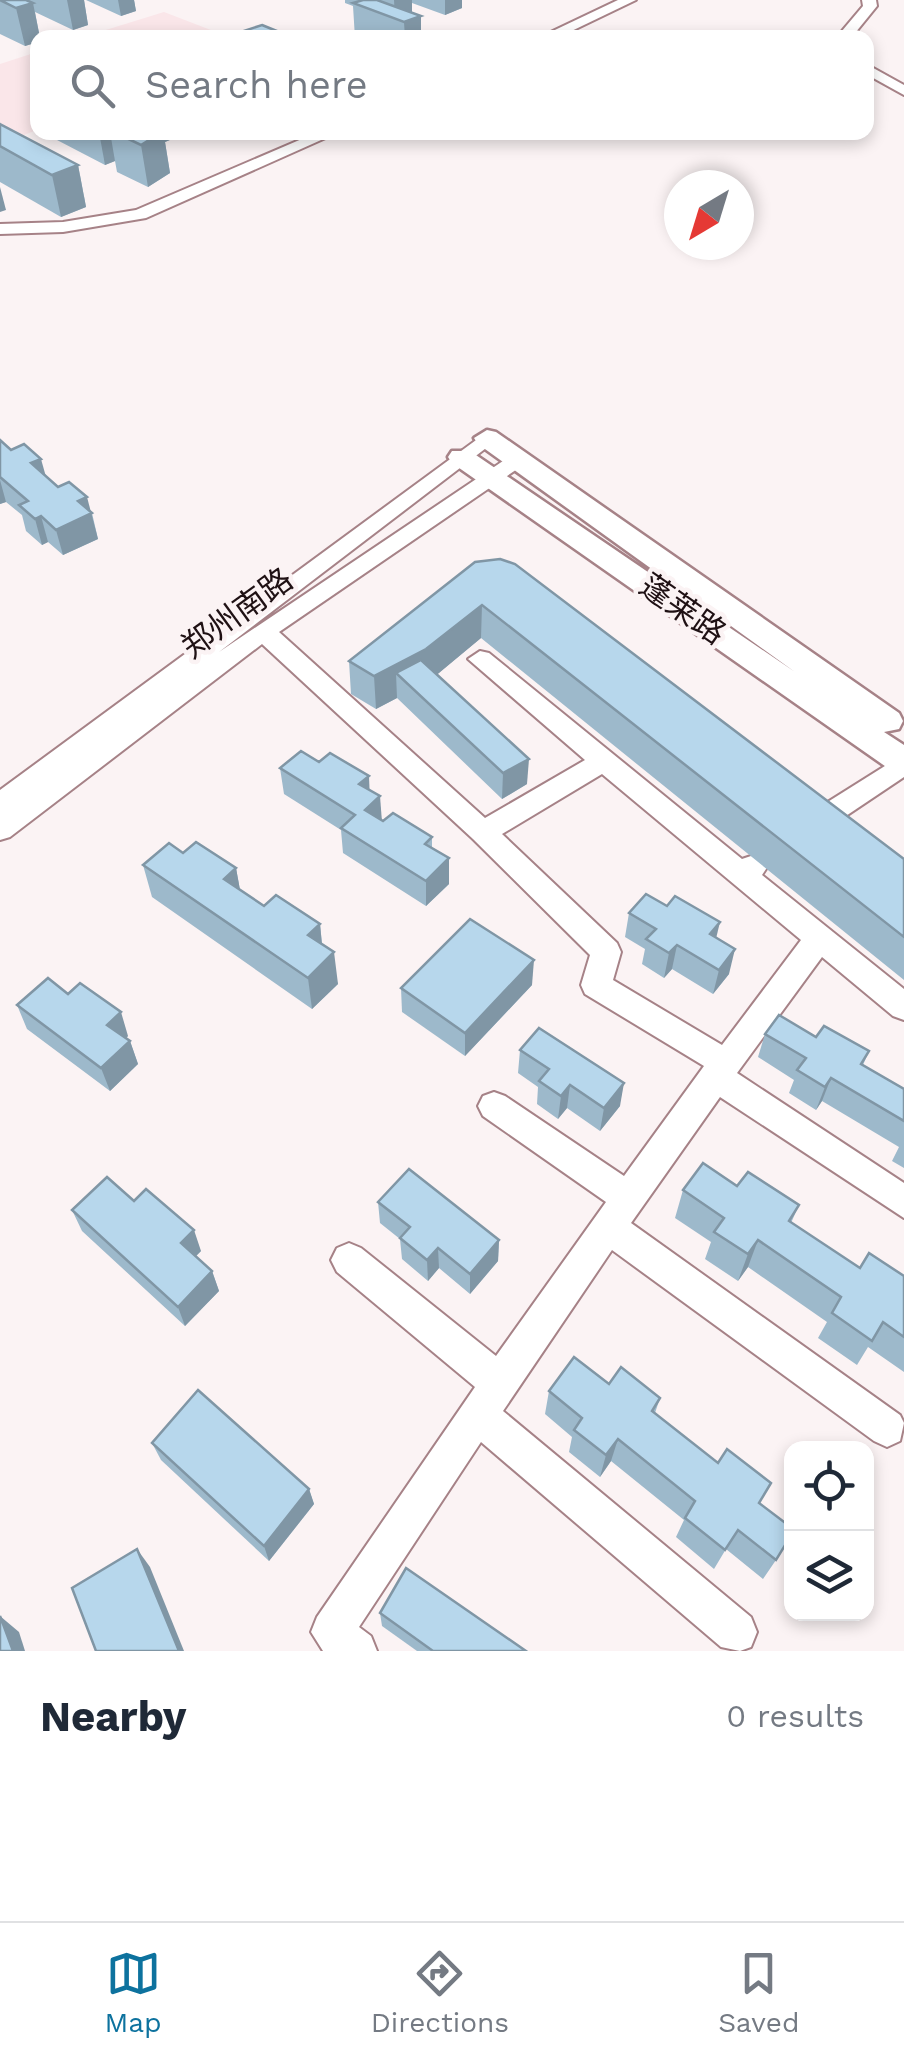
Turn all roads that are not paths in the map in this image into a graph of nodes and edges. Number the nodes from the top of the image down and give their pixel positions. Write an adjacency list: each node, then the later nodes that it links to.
1 (630, 0): 3 (street)
2 (869, 0): 4 (street)
3 (563, 30)
4 (849, 30)
5 (874, 73): 6 (street)
6 (904, 91)
7 (313, 140): 8 (street)
8 (0, 229)
9 (488, 438): 10 (street, 郑州南路); 11 (main road, 蓬莱路)
10 (461, 456): 12 (main road, 蓬莱路); 18 (street, 郑州南路)
11 (518, 460): 12 (street, 郑州南路); 15 (main road, 蓬莱路)
12 (492, 477): 13 (street, 郑州南路); 17 (main road, 蓬莱路)
13 (263, 631): 20 (street, 郑州南路); 21 (street)
14 (480, 659): 16 (street)
15 (904, 733)
16 (602, 762): 21 (street); 22 (street)
17 (904, 763): 19 (street)
18 (0, 804)
19 (809, 827)
20 (0, 830)
21 (483, 832): 24 (street)
22 (819, 938): 23 (street); 24 (street)
23 (904, 1008)
24 (720, 1070): 26 (street); 27 (street)
25 (494, 1106): 27 (street)
26 (904, 1202)
27 (618, 1212): 29 (street); 30 (street)
28 (349, 1260): 29 (street)
29 (487, 1397): 31 (street); 32 (street)
30 (887, 1428)
31 (736, 1632)
32 (356, 1651)

